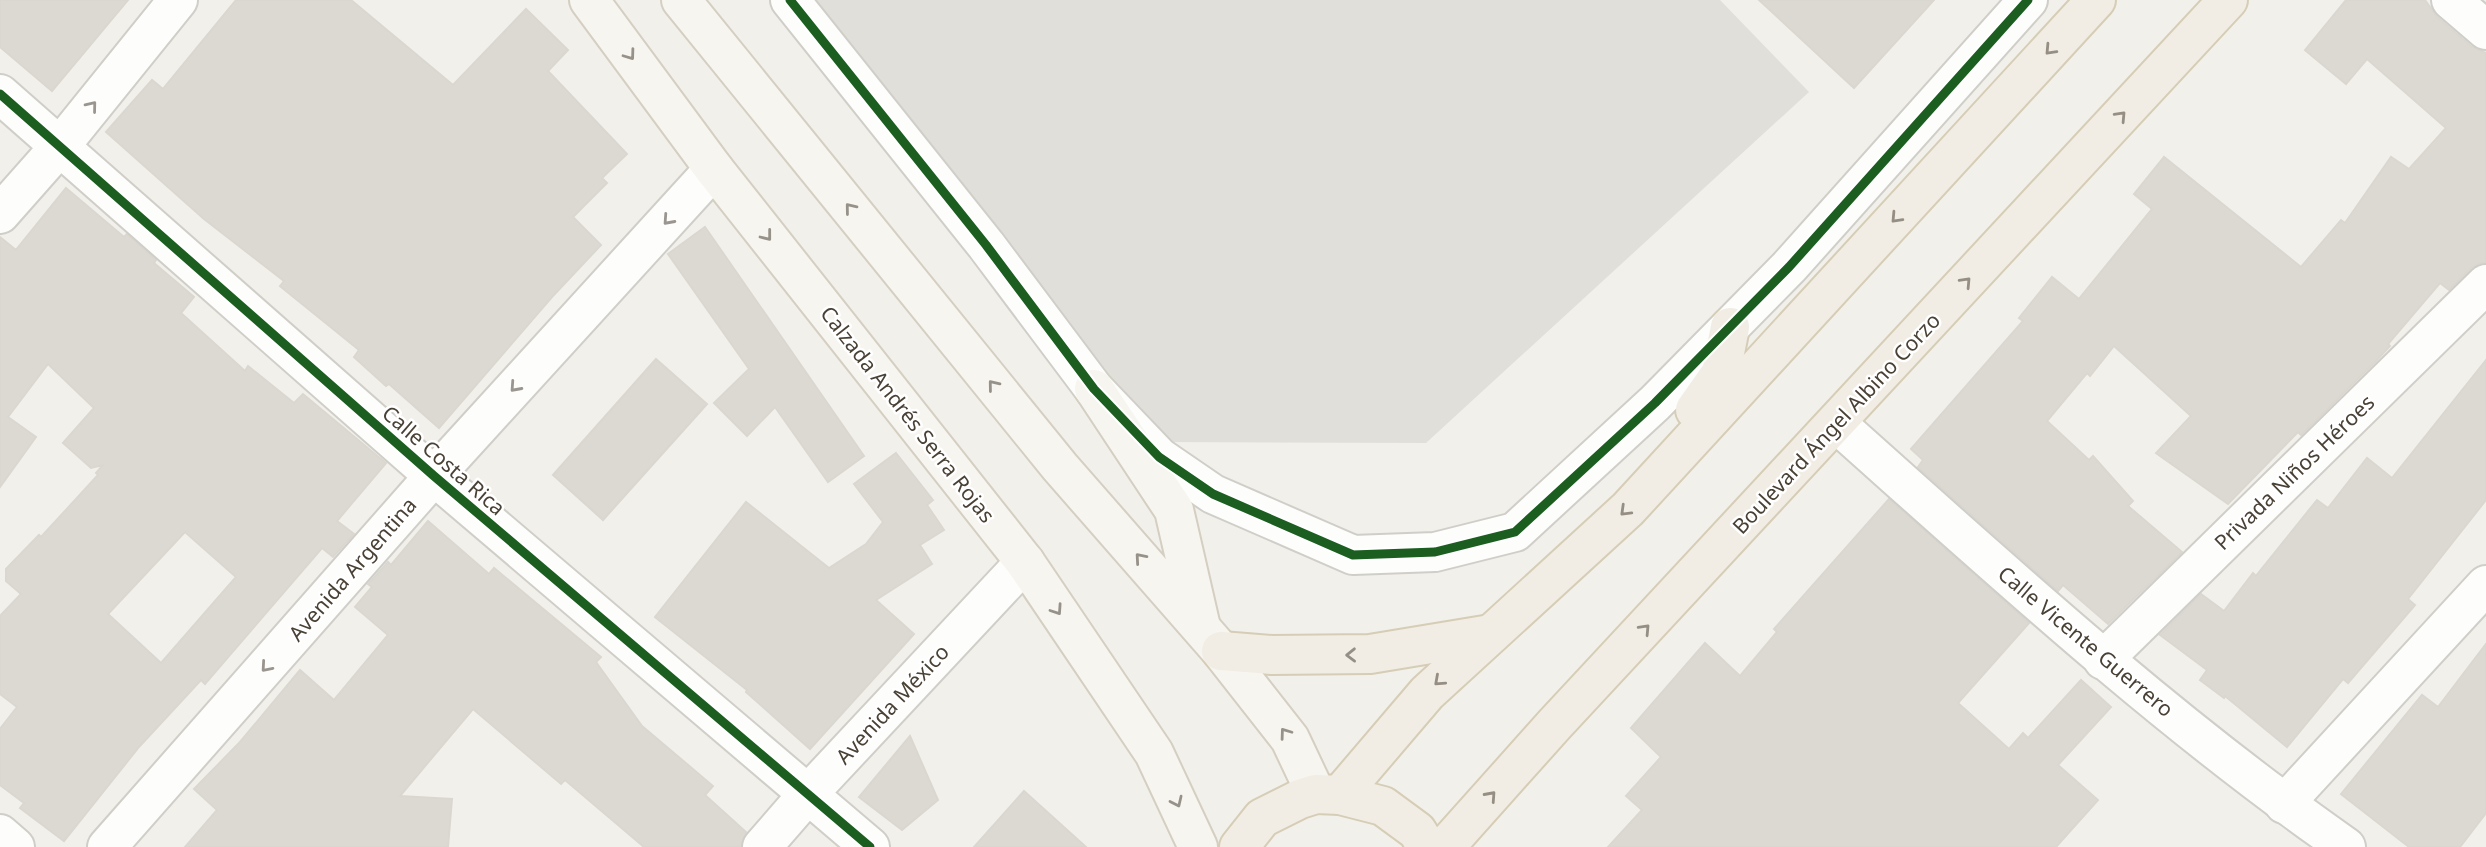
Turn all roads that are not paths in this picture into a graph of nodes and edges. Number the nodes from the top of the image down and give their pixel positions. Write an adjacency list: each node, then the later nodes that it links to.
1 (178, 0): 11 (street, one-way to 1)
2 (589, 0): 12 (main road, Calzada Andrés Serra Rojas, one-way to 12)
3 (681, 0): 23 (main road, one-way to 3)
4 (790, 0): 16 (street)
5 (2028, 0): 15 (street)
6 (2096, 0): 19 (main road, one-way to 19)
7 (2228, 0): 17 (main road, Boulevard Ángel Albino Corzo, one-way to 7)
8 (2451, 0): 9 (street)
9 (2486, 30)
10 (0, 94): 11 (street, Calle Costa Rica)
11 (61, 145): 13 (street); 18 (street, Calle Costa Rica)
12 (715, 169): 18 (street, Avenida Argentina, one-way to 18); 20 (main road, Calzada Andrés Serra Rojas, one-way to 20)
13 (0, 214)
14 (2486, 284): 24 (street, Privada Niños Héroes)
15 (1730, 327): 16 (street); 19 (main road)
16 (1094, 389): 23 (main road)
17 (1836, 423): 24 (street, Calle Vicente Guerrero); 36 (main road, Boulevard Ángel Albino Corzo, one-way to 17)
18 (434, 476): 25 (street, Calle Costa Rica); 30 (street, Avenida Argentina, one-way to 30)
19 (1657, 477): 22 (main road, one-way to 22)
20 (1025, 562): 25 (street, Avenida México); 33 (main road, Calzada Andrés Serra Rojas, one-way to 33)
21 (2486, 585): 27 (street)
22 (1491, 634): 23 (main road, one-way to 23); 26 (main road, one-way to 26)
23 (1211, 640): 26 (main road, one-way to 23)
24 (2103, 660): 27 (street, Calle Vicente Guerrero)
25 (808, 794): 31 (street, Avenida México); 32 (street, Calle Costa Rica)
26 (1328, 795): 34 (main road); 35 (main road)
27 (2284, 804): 37 (street, Calle Vicente Guerrero)
28 (0, 834): 29 (street)
29 (15, 847)
30 (107, 847)
31 (762, 847)
32 (870, 847)
33 (1198, 847)
34 (1239, 847)
35 (1427, 847)
36 (1445, 847)
37 (2346, 847)

